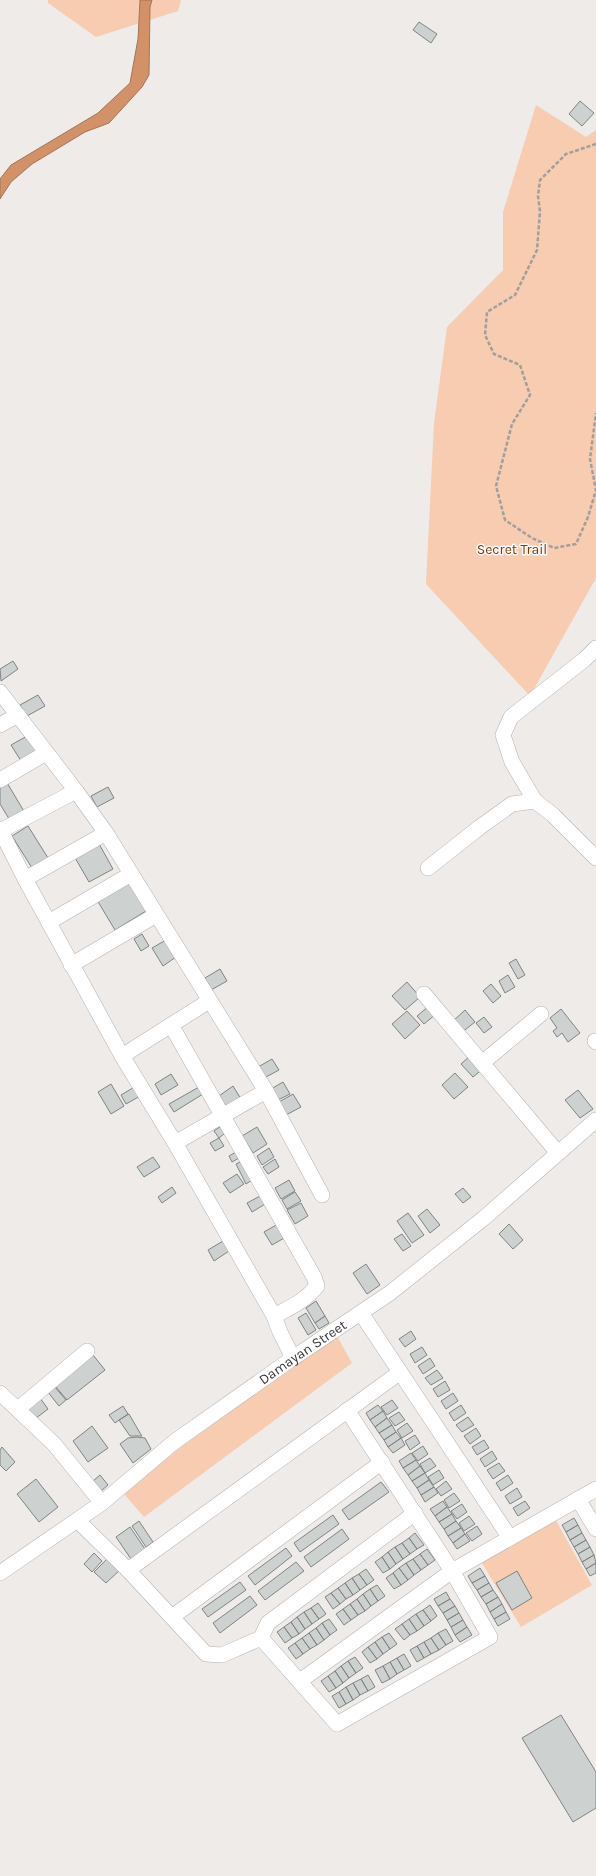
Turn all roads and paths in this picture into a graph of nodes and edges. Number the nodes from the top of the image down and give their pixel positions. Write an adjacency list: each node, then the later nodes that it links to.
1 (596, 144): 2 (path)
2 (596, 413)
3 (596, 648): 10 (street)
4 (0, 692): 5 (street)
5 (18, 715): 6 (street); 7 (street)
6 (0, 726)
7 (46, 753): 8 (street); 9 (street)
8 (0, 780)
9 (76, 791): 11 (street); 12 (street)
10 (535, 801): 13 (street); 14 (street)
11 (0, 830): 16 (street)
12 (106, 833): 15 (street); 16 (street)
13 (596, 858)
14 (428, 868)
15 (131, 874): 17 (street); 18 (street)
16 (25, 879): 18 (street)
17 (156, 915): 19 (street); 21 (street)
18 (49, 922): 19 (street)
19 (71, 964): 24 (street)
20 (424, 994): 25 (street)
21 (209, 1001): 23 (street); 26 (street)
22 (541, 1014): 25 (street)
23 (171, 1025): 24 (street); 27 (street)
24 (122, 1056): 29 (street)
25 (482, 1063): 30 (street)
26 (266, 1091): 27 (street); 31 (street)
27 (224, 1116): 29 (street); 33 (street)
28 (596, 1120): 30 (street, Damayan Street)
29 (175, 1143): 33 (street)
30 (558, 1153): 32 (street, Damayan Street)
31 (322, 1195)
32 (361, 1313): 35 (street, Damayan Street); 36 (street)
33 (274, 1316): 35 (street)
34 (87, 1351): 38 (street)
35 (293, 1358): 43 (street, Damayan Street)
36 (399, 1373): 39 (street); 47 (street)
37 (0, 1393): 38 (street)
38 (18, 1409): 43 (street)
39 (347, 1410): 40 (street); 48 (street)
40 (382, 1462): 44 (street); 51 (street)
41 (596, 1489): 42 (street)
42 (578, 1499): 46 (street); 47 (street)
43 (102, 1503): 45 (street, Damayan Street)
44 (415, 1513): 49 (street); 52 (street)
45 (78, 1521): 48 (street); 50 (street, Damayan Street)
46 (596, 1530)
47 (510, 1538): 49 (street)
48 (128, 1570): 51 (street)
49 (452, 1571): 53 (street); 53 (street)
50 (0, 1573)
51 (172, 1617): 52 (street)
52 (261, 1638): 53 (street)
53 (300, 1681)

